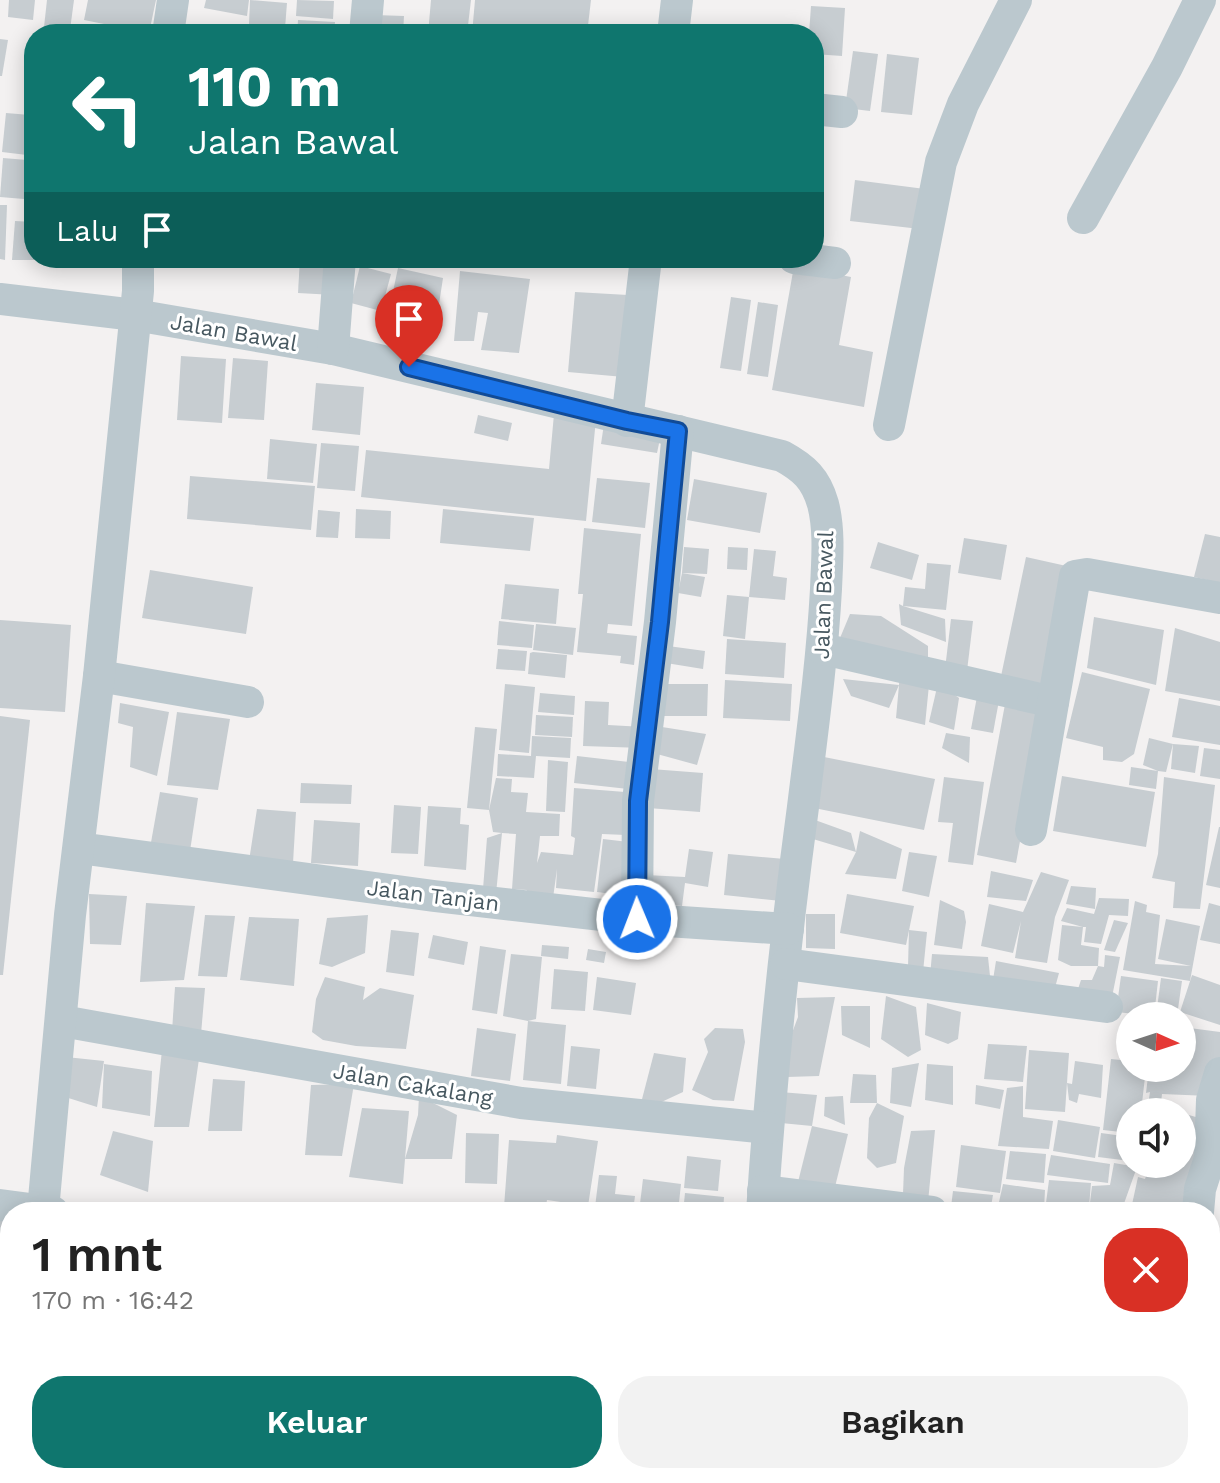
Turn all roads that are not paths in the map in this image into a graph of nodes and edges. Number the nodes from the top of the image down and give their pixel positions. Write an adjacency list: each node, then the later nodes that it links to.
1 (173, 0): 6 (street)
2 (368, 0): 7 (street)
3 (677, 0): 8 (street)
4 (1016, 0): 19 (street)
5 (1200, 0): 9 (street)
6 (169, 24)
7 (366, 24)
8 (674, 24)
9 (1083, 218)
10 (824, 262): 11 (street)
11 (835, 263)
12 (138, 268): 16 (street)
13 (645, 268): 18 (street)
14 (339, 279): 17 (street)
15 (0, 299): 16 (street, Jalan Bawal)
16 (136, 303): 17 (street, Jalan Bawal); 23 (street)
17 (333, 349): 18 (street, Jalan Bawal)
18 (629, 408): 20 (street, Jalan Bawal)
19 (889, 425)
20 (678, 431): 22 (street, Jalan Bawal); 28 (street)
21 (1220, 598): 25 (street)
22 (823, 649): 25 (street); 29 (street, Jalan Bawal)
23 (99, 676): 24 (street); 27 (street)
24 (248, 702)
25 (1053, 702): 26 (street)
26 (1031, 830)
27 (79, 848): 28 (street, Jalan Tanjan); 32 (street)
28 (637, 919): 29 (street, Jalan Tanjan)
29 (788, 929): 30 (street, Jalan Bawal)
30 (786, 964): 31 (street); 34 (street, Jalan Bawal)
31 (1107, 1007)
32 (62, 1021): 34 (street, Jalan Cakalang); 35 (street)
33 (1220, 1073): 37 (street)
34 (768, 1128): 36 (street, Jalan Bawal)
35 (49, 1202)
36 (763, 1202)
37 (1199, 1202)

